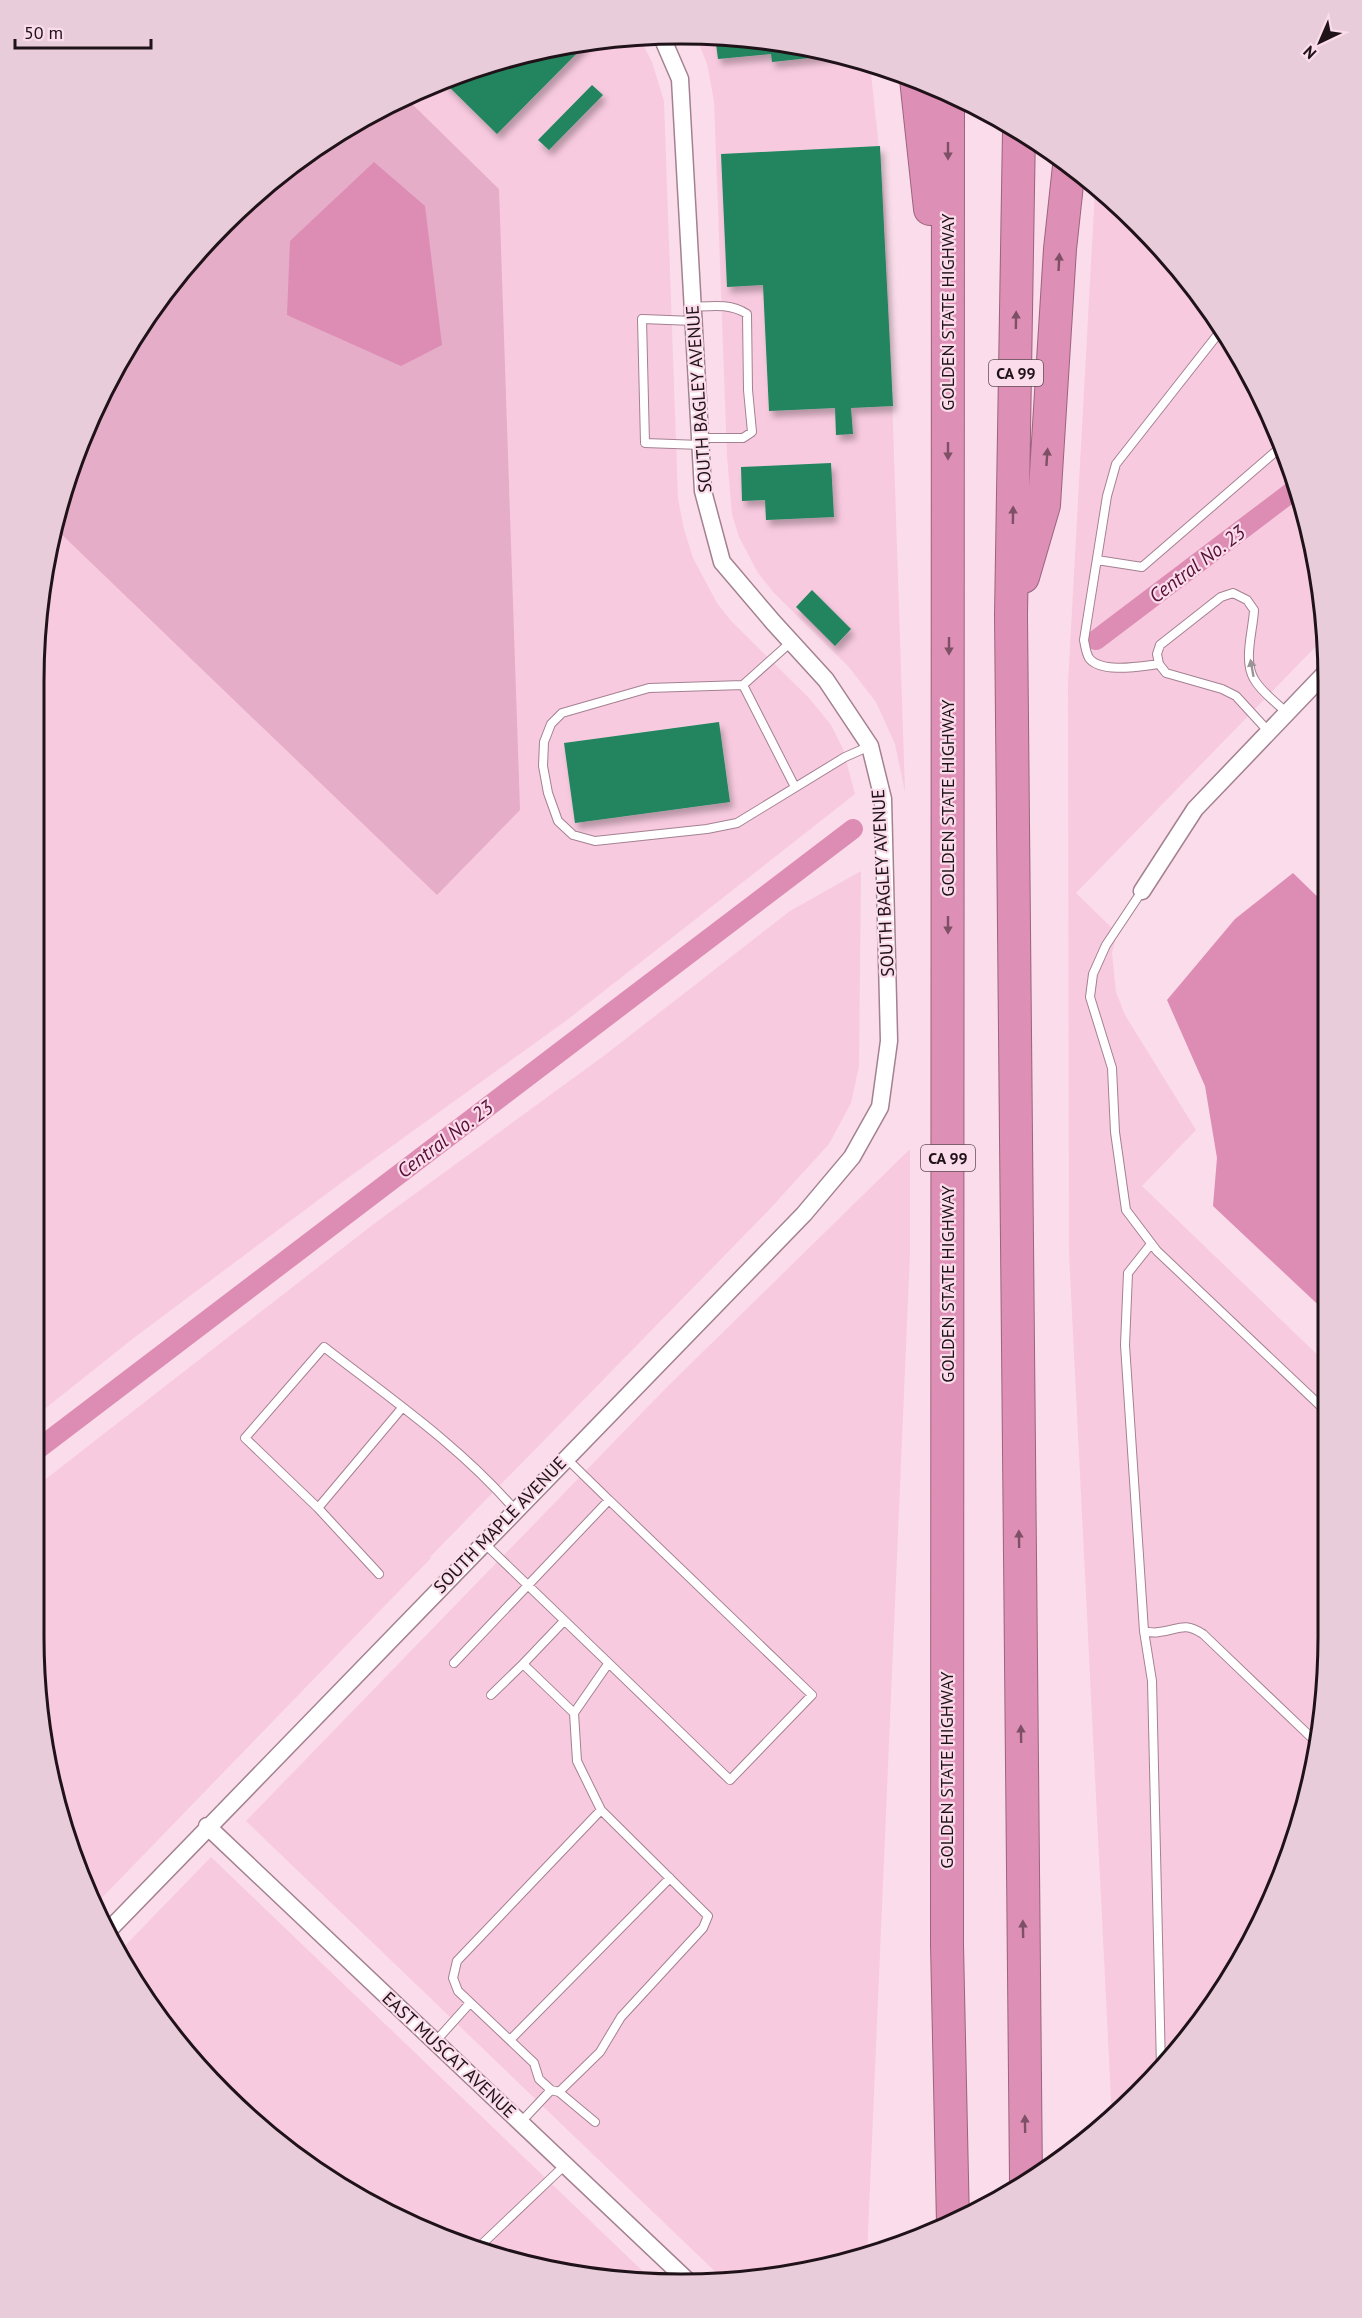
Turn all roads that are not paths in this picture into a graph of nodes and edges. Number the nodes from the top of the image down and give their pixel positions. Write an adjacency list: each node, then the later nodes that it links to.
1 (665, 44): 6 (street, SOUTH BAGLEY AVENUE)
2 (917, 89): 8 (highway)
3 (948, 102): 8 (highway, GOLDEN STATE HIGHWAY / CA 99, one-way to 8)
4 (1019, 141): 12 (highway, CA 99, one-way to 4)
5 (1068, 174): 12 (highway, one-way to 5)
6 (693, 314): 9 (street, SOUTH BAGLEY AVENUE); 9 (lane); 9 (lane)
7 (1217, 336): 11 (lane)
8 (948, 371): 54 (highway, GOLDEN STATE HIGHWAY / CA 99, one-way to 54)
9 (700, 441): 13 (street, SOUTH BAGLEY AVENUE)
10 (1276, 452): 11 (lane)
11 (1097, 560): 14 (lane)
12 (1011, 615): 53 (highway, CA 99, one-way to 12)
13 (791, 642): 16 (lane); 19 (street, SOUTH BAGLEY AVENUE)
14 (1159, 664): 17 (lane, one-way to 14); 18 (lane)
15 (1318, 681): 17 (street)
16 (743, 685): 20 (lane); 20 (lane)
17 (1287, 713): 18 (street)
18 (1269, 732): 21 (street)
19 (870, 746): 20 (lane); 22 (street, SOUTH BAGLEY AVENUE)
20 (795, 787)
21 (1142, 891): 23 (lane)
22 (880, 1107): 26 (street, SOUTH MAPLE AVENUE)
23 (1152, 1244): 24 (lane); 34 (lane)
24 (1318, 1403)
25 (402, 1408): 28 (lane); 28 (lane); 29 (lane)
26 (566, 1458): 27 (lane); 29 (street, SOUTH MAPLE AVENUE)
27 (609, 1500): 32 (lane); 37 (lane)
28 (318, 1508): 31 (lane)
29 (515, 1510): 30 (street, SOUTH MAPLE AVENUE)
30 (483, 1543): 32 (lane); 42 (street, SOUTH MAPLE AVENUE)
31 (379, 1574)
32 (527, 1586): 33 (lane); 35 (lane)
33 (564, 1621): 36 (lane); 37 (lane)
34 (1144, 1631): 40 (lane); 48 (lane)
35 (454, 1663)
36 (523, 1664): 38 (lane); 39 (lane)
37 (608, 1664): 39 (lane)
38 (491, 1695)
39 (574, 1713): 41 (lane)
40 (1310, 1737)
41 (602, 1810): 43 (lane); 45 (lane)
42 (207, 1826): 44 (street, SOUTH MAPLE AVENUE); 47 (street, EAST MUSCAT AVENUE)
43 (670, 1878): 46 (lane); 49 (lane)
44 (113, 1926)
45 (470, 2003): 46 (lane); 47 (lane)
46 (510, 2040): 49 (lane)
47 (435, 2042): 51 (street, EAST MUSCAT AVENUE)
48 (1161, 2056)
49 (555, 2091): 50 (lane); 51 (lane)
50 (595, 2122)
51 (520, 2123): 52 (street, EAST MUSCAT AVENUE)
52 (564, 2165): 55 (lane); 56 (street, EAST MUSCAT AVENUE)
53 (1026, 2173)
54 (953, 2214)
55 (483, 2243)
56 (680, 2274)

